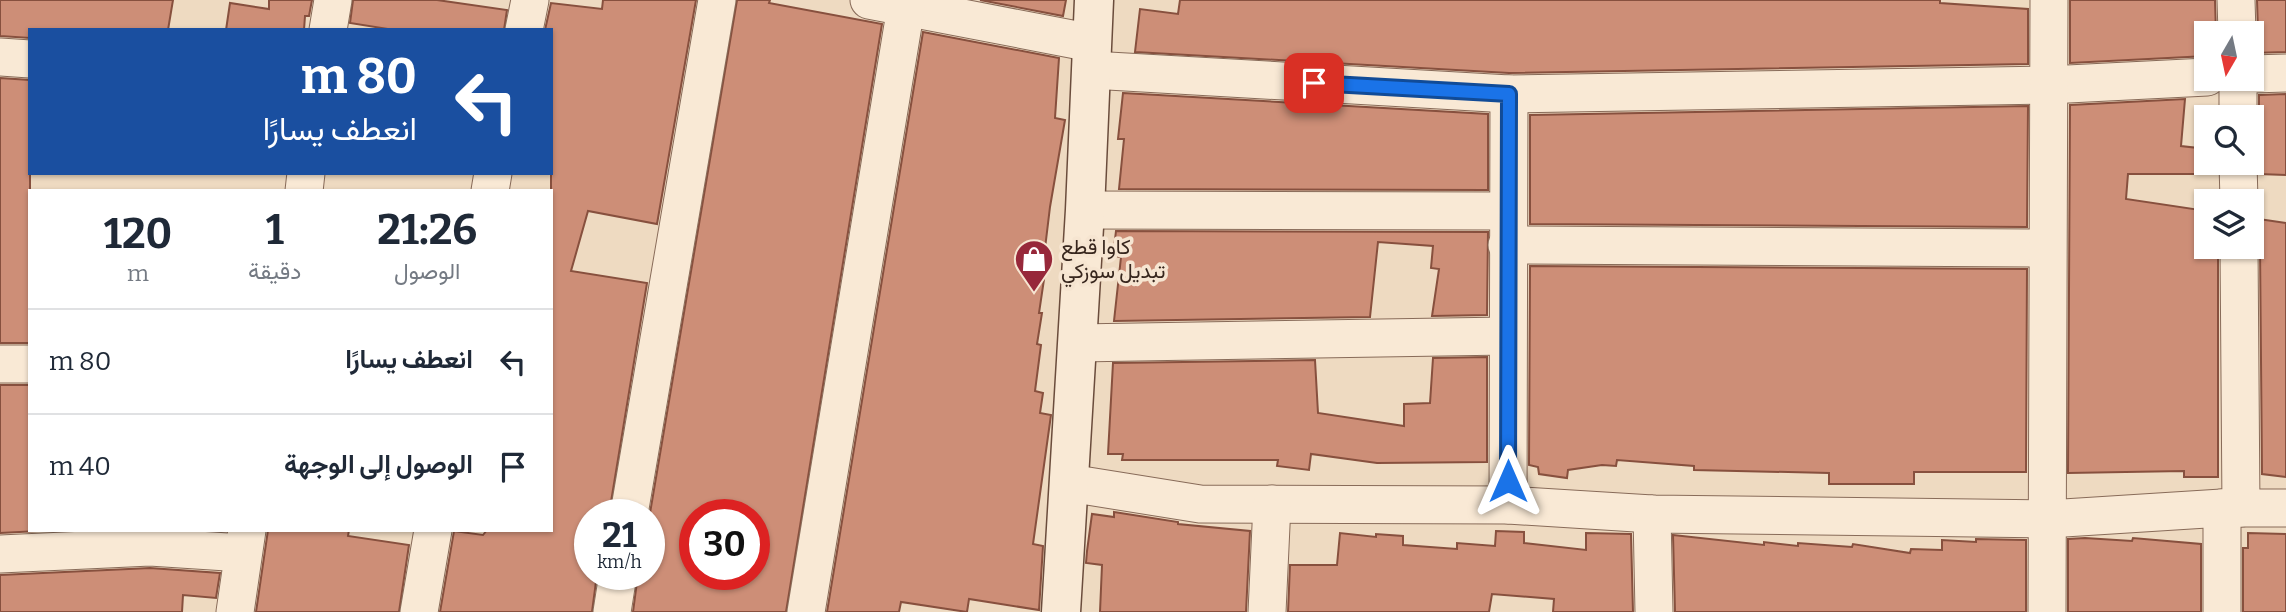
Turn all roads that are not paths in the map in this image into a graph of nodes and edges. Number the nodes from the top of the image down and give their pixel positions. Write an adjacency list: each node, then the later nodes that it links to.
1 (333, 0): 10 (street)
2 (530, 0): 11 (street)
3 (717, 0): 29 (street)
4 (869, 0): 8 (street)
5 (1094, 0): 13 (street)
6 (2049, 0): 18 (street)
7 (2236, 0): 9 (street)
8 (906, 7): 13 (street); 43 (street)
9 (2237, 21)
10 (328, 28)
11 (524, 28)
12 (0, 57): 14 (street)
13 (1092, 57): 19 (street); 20 (street)
14 (28, 59)
15 (2286, 73): 16 (street)
16 (2264, 74)
17 (2194, 78): 18 (street)
18 (2048, 85): 19 (street); 22 (street)
19 (1509, 94): 21 (street)
20 (1086, 210): 21 (street); 25 (street)
21 (1507, 228): 22 (street); 24 (street)
22 (2047, 248): 35 (street)
23 (2239, 259): 32 (street)
24 (1507, 335): 25 (street); 31 (street)
25 (1077, 344): 28 (street)
26 (0, 364): 27 (street)
27 (28, 364)
28 (1069, 483): 30 (street); 44 (street)
29 (632, 499)
30 (1272, 504): 31 (street); 45 (street)
31 (1508, 505): 34 (street)
32 (2232, 508): 33 (street); 35 (street); 48 (street)
33 (2286, 508)
34 (1652, 514): 35 (street); 46 (street)
35 (2048, 519): 47 (street)
36 (433, 532): 41 (street)
37 (245, 542): 38 (street); 40 (street)
38 (0, 554)
39 (615, 590): 42 (street)
40 (235, 612)
41 (419, 612)
42 (612, 612)
43 (806, 612)
44 (1061, 612)
45 (1267, 612)
46 (1654, 612)
47 (2047, 612)
48 (2222, 612)

